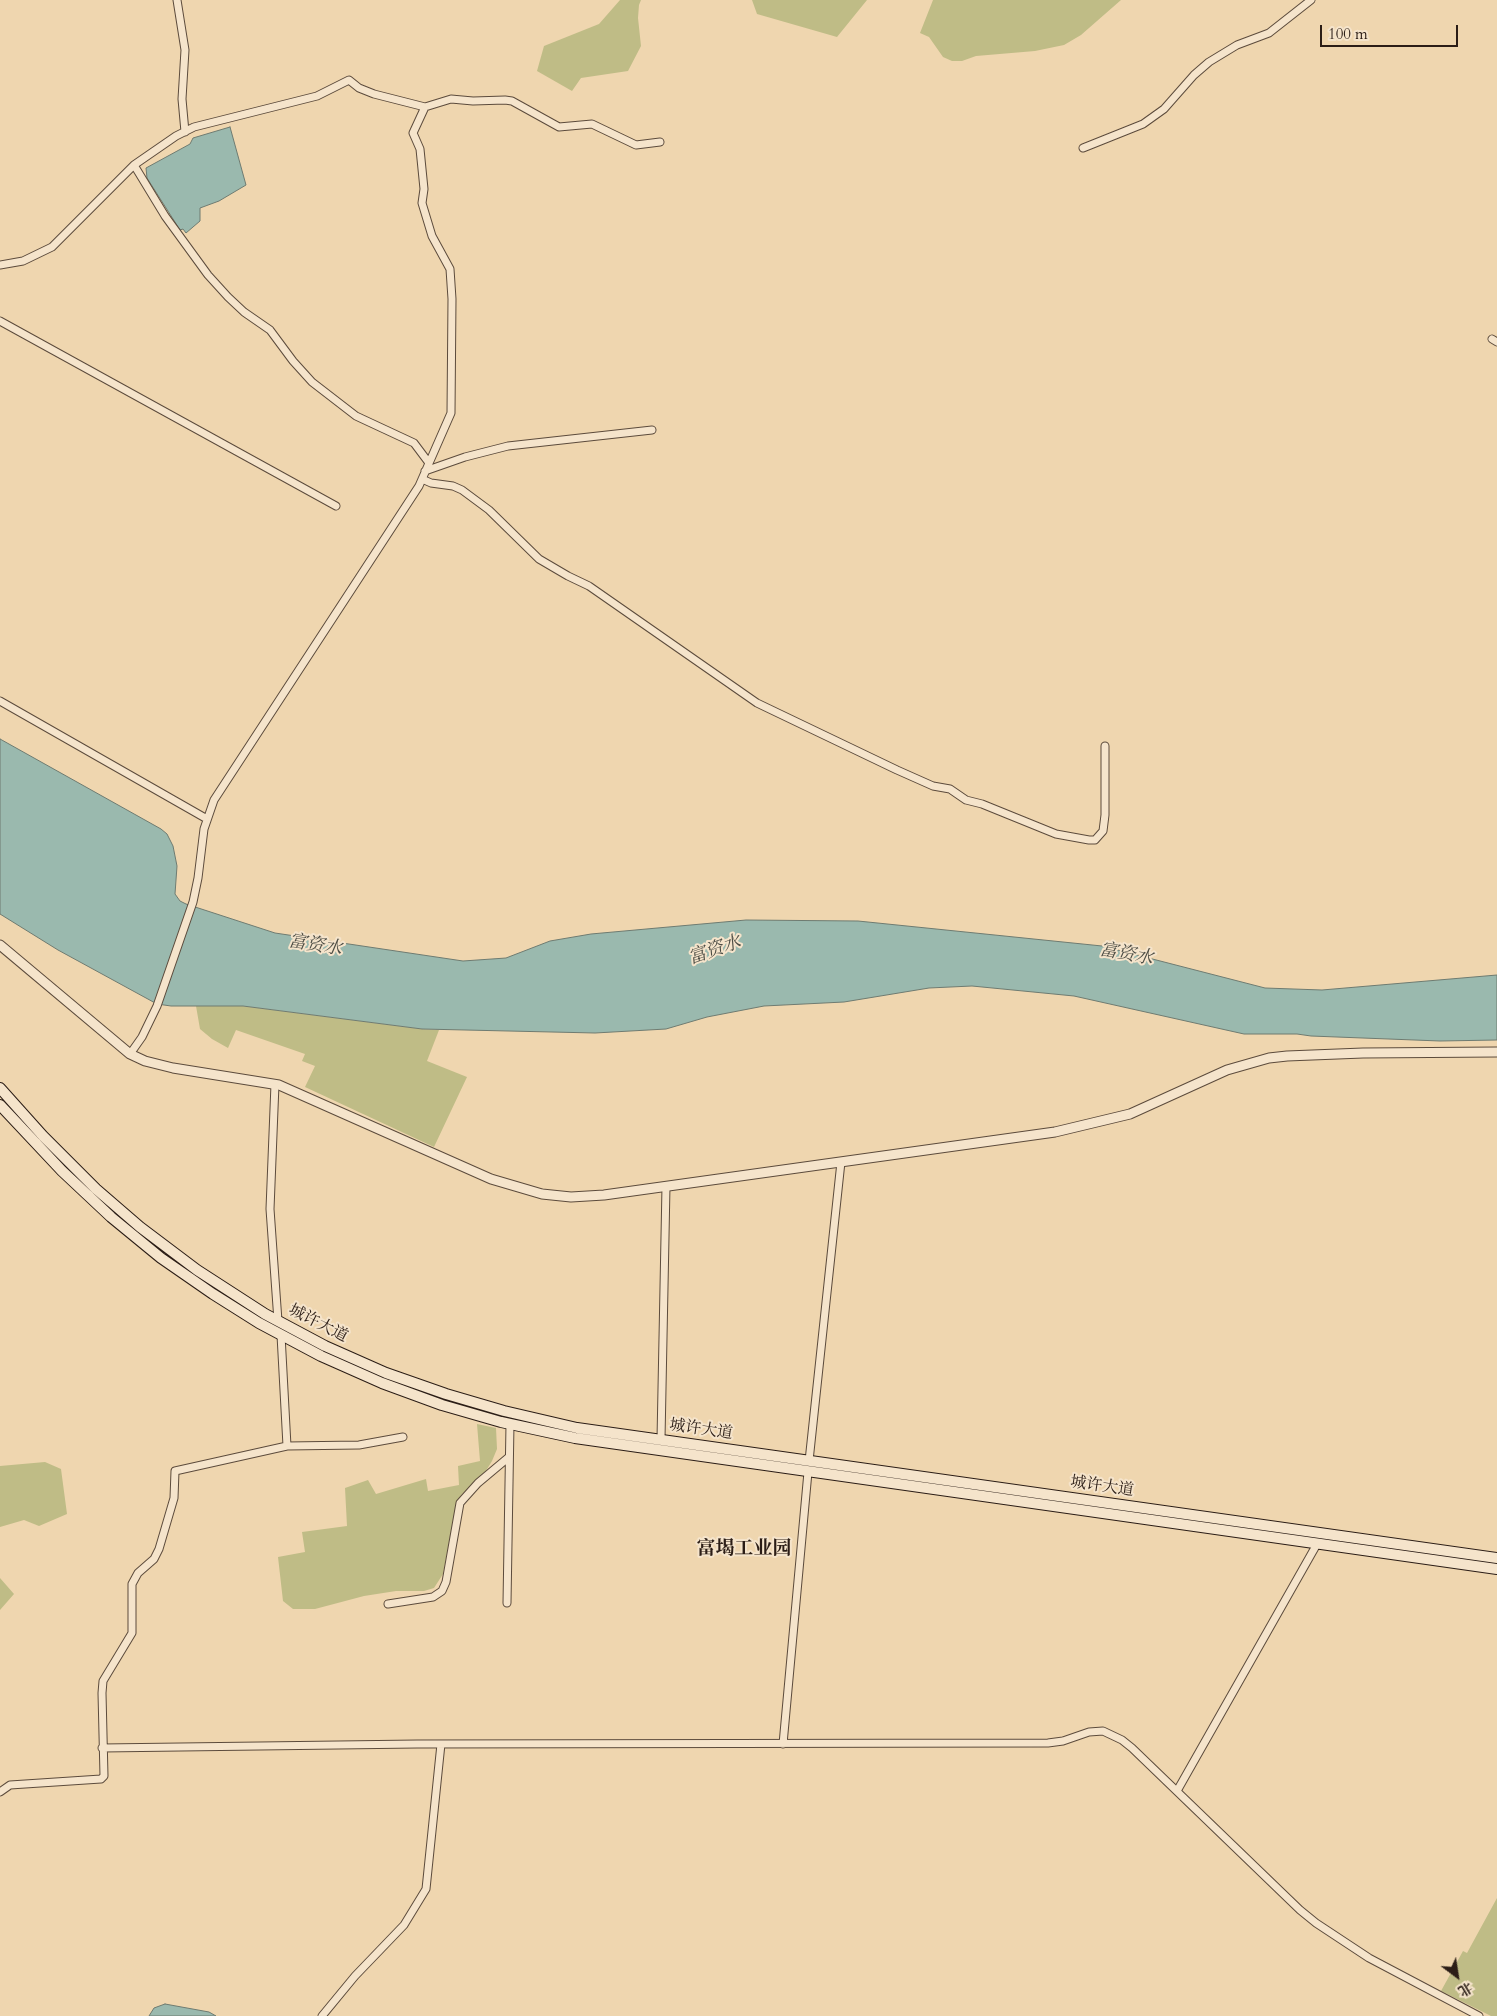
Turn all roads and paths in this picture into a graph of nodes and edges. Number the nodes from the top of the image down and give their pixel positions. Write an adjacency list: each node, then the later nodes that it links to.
1 (177, 0): 4 (street)
2 (1312, 0): 6 (street)
3 (425, 107): 4 (street); 5 (street); 11 (street)
4 (185, 132): 7 (street)
5 (660, 142)
6 (1083, 148)
7 (134, 166): 8 (street); 11 (street)
8 (0, 265)
9 (0, 321): 14 (street)
10 (652, 430): 12 (street)
11 (429, 463): 12 (street)
12 (425, 471): 13 (street)
13 (422, 479): 16 (street); 17 (street)
14 (336, 506)
15 (0, 702): 17 (street)
16 (1105, 746)
17 (207, 819): 20 (street)
18 (0, 945): 20 (street)
19 (1497, 1052): 24 (street)
20 (130, 1054): 21 (street)
21 (275, 1084): 25 (street); 26 (street)
22 (0, 1088): 26 (main road, 城许大道)
23 (0, 1105): 27 (main road, 城许大道)
24 (841, 1162): 25 (street); 33 (street)
25 (666, 1186): 30 (street)
26 (278, 1321): 30 (main road, 城许大道)
27 (280, 1335): 28 (main road, 城许大道); 31 (street)
28 (510, 1424): 32 (street); 34 (main road, 城许大道)
29 (403, 1437): 31 (street)
30 (661, 1440): 33 (main road, 城许大道)
31 (287, 1446): 42 (street)
32 (510, 1457): 38 (street); 39 (street)
33 (809, 1461): 36 (main road, 城许大道)
34 (808, 1472): 35 (main road, 城许大道); 41 (street)
35 (1317, 1544): 37 (main road, 城许大道); 43 (street)
36 (1497, 1558)
37 (1497, 1569)
38 (507, 1602)
39 (388, 1604)
40 (441, 1744): 41 (street); 42 (street); 45 (street)
41 (783, 1744): 43 (street)
42 (102, 1748): 44 (street)
43 (1177, 1791): 46 (street)
44 (0, 1792)
45 (322, 2016)
46 (1480, 2016)

